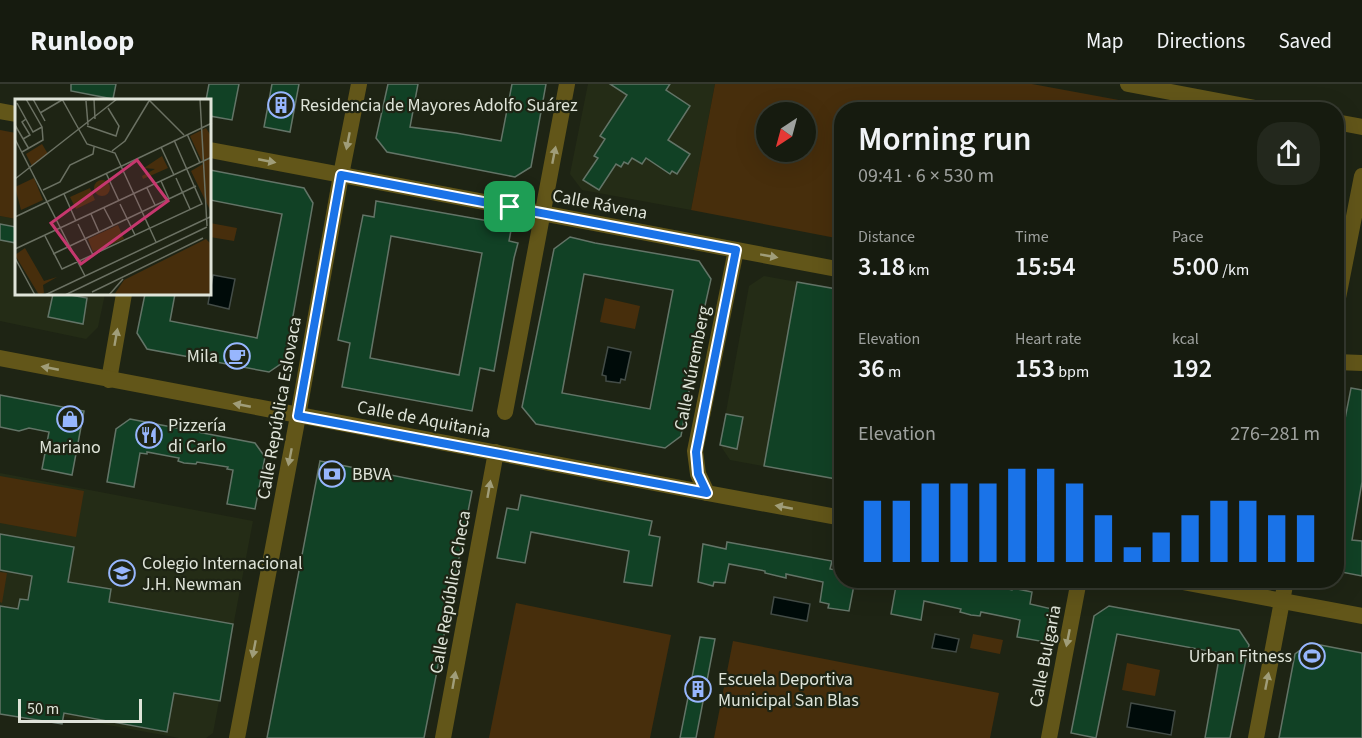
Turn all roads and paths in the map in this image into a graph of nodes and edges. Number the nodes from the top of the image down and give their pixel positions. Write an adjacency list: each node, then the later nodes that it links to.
1 (359, 84): 12 (street, Calle República Eslovaca, one-way to 12)
2 (567, 84): 14 (street, one-way to 2)
3 (1128, 84): 4 (street)
4 (1172, 92): 5 (street); 6 (street)
5 (1170, 102)
6 (1224, 102)
7 (0, 111): 8 (street)
8 (15, 114)
9 (1344, 124): 10 (street)
10 (1362, 127)
11 (212, 150): 12 (street, Calle Rávena, one-way to 12)
12 (341, 175): 14 (street, Calle Rávena); 24 (street, Calle República Eslovaca)
13 (1362, 176): 16 (street)
14 (543, 213): 15 (street, Calle Rávena); 23 (street)
15 (736, 250): 17 (street, Calle Rávena, one-way to 17); 26 (street, Calle Núremberg)
16 (1344, 267)
17 (834, 268)
18 (124, 296): 22 (street, one-way to 18)
19 (0, 358): 22 (street, Calle de Aquitania, one-way to 19)
20 (1344, 362): 21 (street)
21 (1362, 363)
22 (109, 380): 24 (street, Calle de Aquitania, one-way to 22)
23 (505, 412)
24 (298, 416): 25 (street, Calle de Aquitania); 33 (street, Calle República Eslovaca, one-way to 33)
25 (496, 452): 26 (street, Calle de Aquitania); 34 (street, Calle República Checa, one-way to 25)
26 (707, 493): 27 (street, Calle de Aquitania, one-way to 26)
27 (834, 517)
28 (1077, 588): 35 (street, Calle Bulgaria, one-way to 35)
29 (1214, 588): 31 (street)
30 (1284, 588): 31 (street)
31 (1282, 601): 32 (street); 36 (street, one-way to 31)
32 (1362, 616)
33 (237, 738)
34 (443, 738)
35 (1049, 738)
36 (1256, 738)

